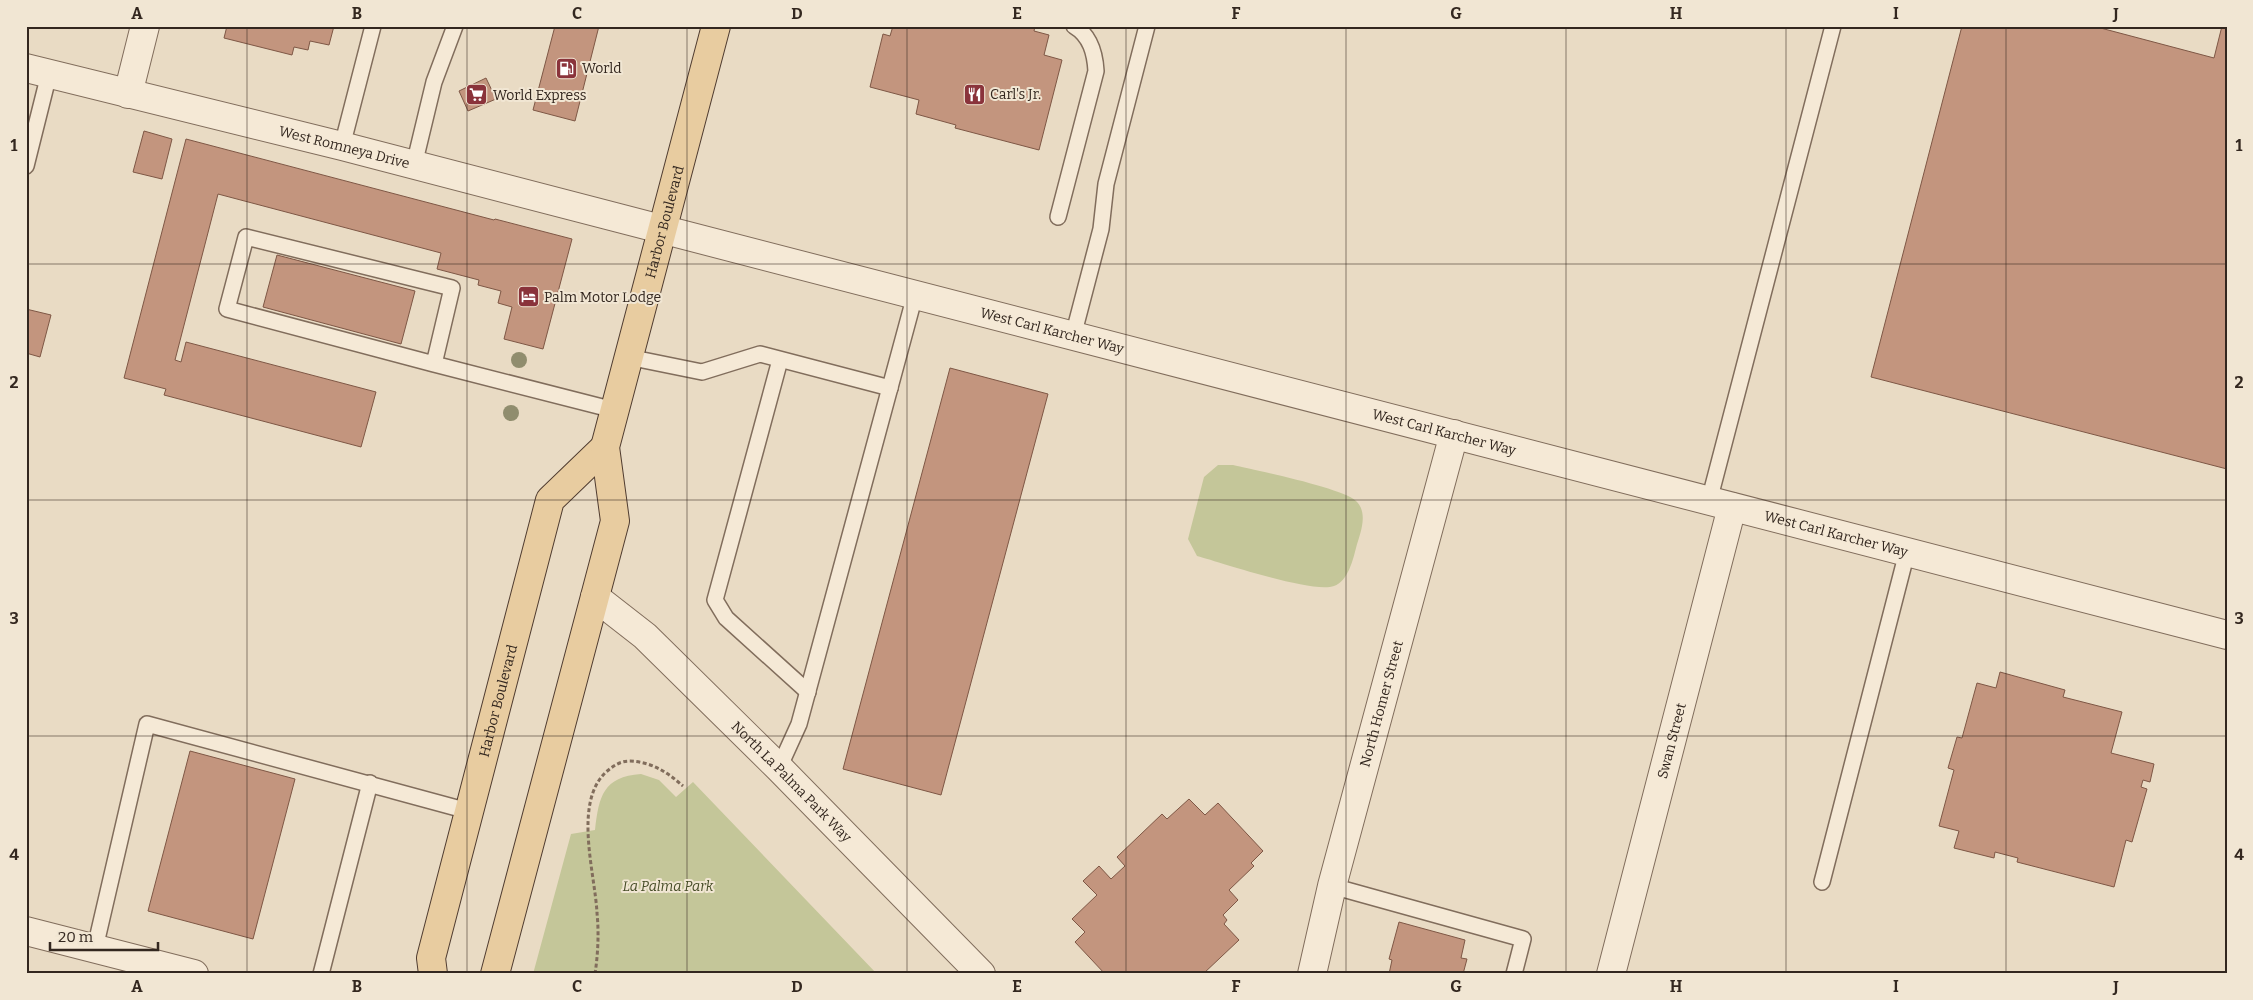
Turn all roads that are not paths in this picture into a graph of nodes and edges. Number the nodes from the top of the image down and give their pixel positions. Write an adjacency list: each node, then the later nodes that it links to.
1 (145, 26): 9 (street)
2 (373, 26): 10 (lane)
3 (455, 26): 11 (lane)
4 (716, 26): 14 (main road, Harbor Boulevard)
5 (1074, 26): 13 (lane)
6 (1148, 26): 16 (lane)
7 (1833, 26): 24 (lane)
8 (38, 71): 9 (street, West Romneya Drive); 12 (lane)
9 (128, 94): 10 (street, West Romneya Drive)
10 (342, 146): 11 (street, West Romneya Drive)
11 (414, 165): 14 (street, West Romneya Drive)
12 (26, 166)
13 (1058, 217)
14 (661, 229): 15 (street, West Carl Karcher Way); 17 (main road, Harbor Boulevard)
15 (915, 295): 16 (street, West Carl Karcher Way); 20 (lane)
16 (1073, 336): 22 (street, West Carl Karcher Way)
17 (628, 357): 18 (lane); 21 (main road, Harbor Boulevard)
18 (780, 360): 20 (lane); 28 (lane)
19 (434, 364): 19 (lane); 21 (lane)
20 (890, 388): 28 (lane)
21 (614, 410): 23 (main road, Harbor Boulevard)
22 (1454, 434): 24 (street, West Carl Karcher Way); 33 (street, North Homer Street)
23 (605, 447): 26 (main road, Harbor Boulevard); 31 (main road, Harbor Boulevard)
24 (1720, 504): 25 (street, West Carl Karcher Way); 43 (street, Swan Street)
25 (1907, 552): 27 (street, West Carl Karcher Way); 32 (lane)
26 (595, 598): 29 (street, North La Palma Park Way); 39 (main road, Harbor Boulevard)
27 (2227, 635)
28 (808, 692): 29 (lane)
29 (779, 768): 40 (street, North La Palma Park Way)
30 (370, 783): 31 (lane); 35 (lane); 37 (lane)
31 (468, 811): 38 (main road, Harbor Boulevard)
32 (1822, 882)
33 (1332, 886): 41 (street, North Homer Street); 42 (lane)
34 (26, 931): 35 (street)
35 (95, 948): 36 (street)
36 (194, 974)
37 (321, 974)
38 (433, 974)
39 (495, 974)
40 (981, 974)
41 (1312, 974)
42 (1514, 974)
43 (1611, 974)

